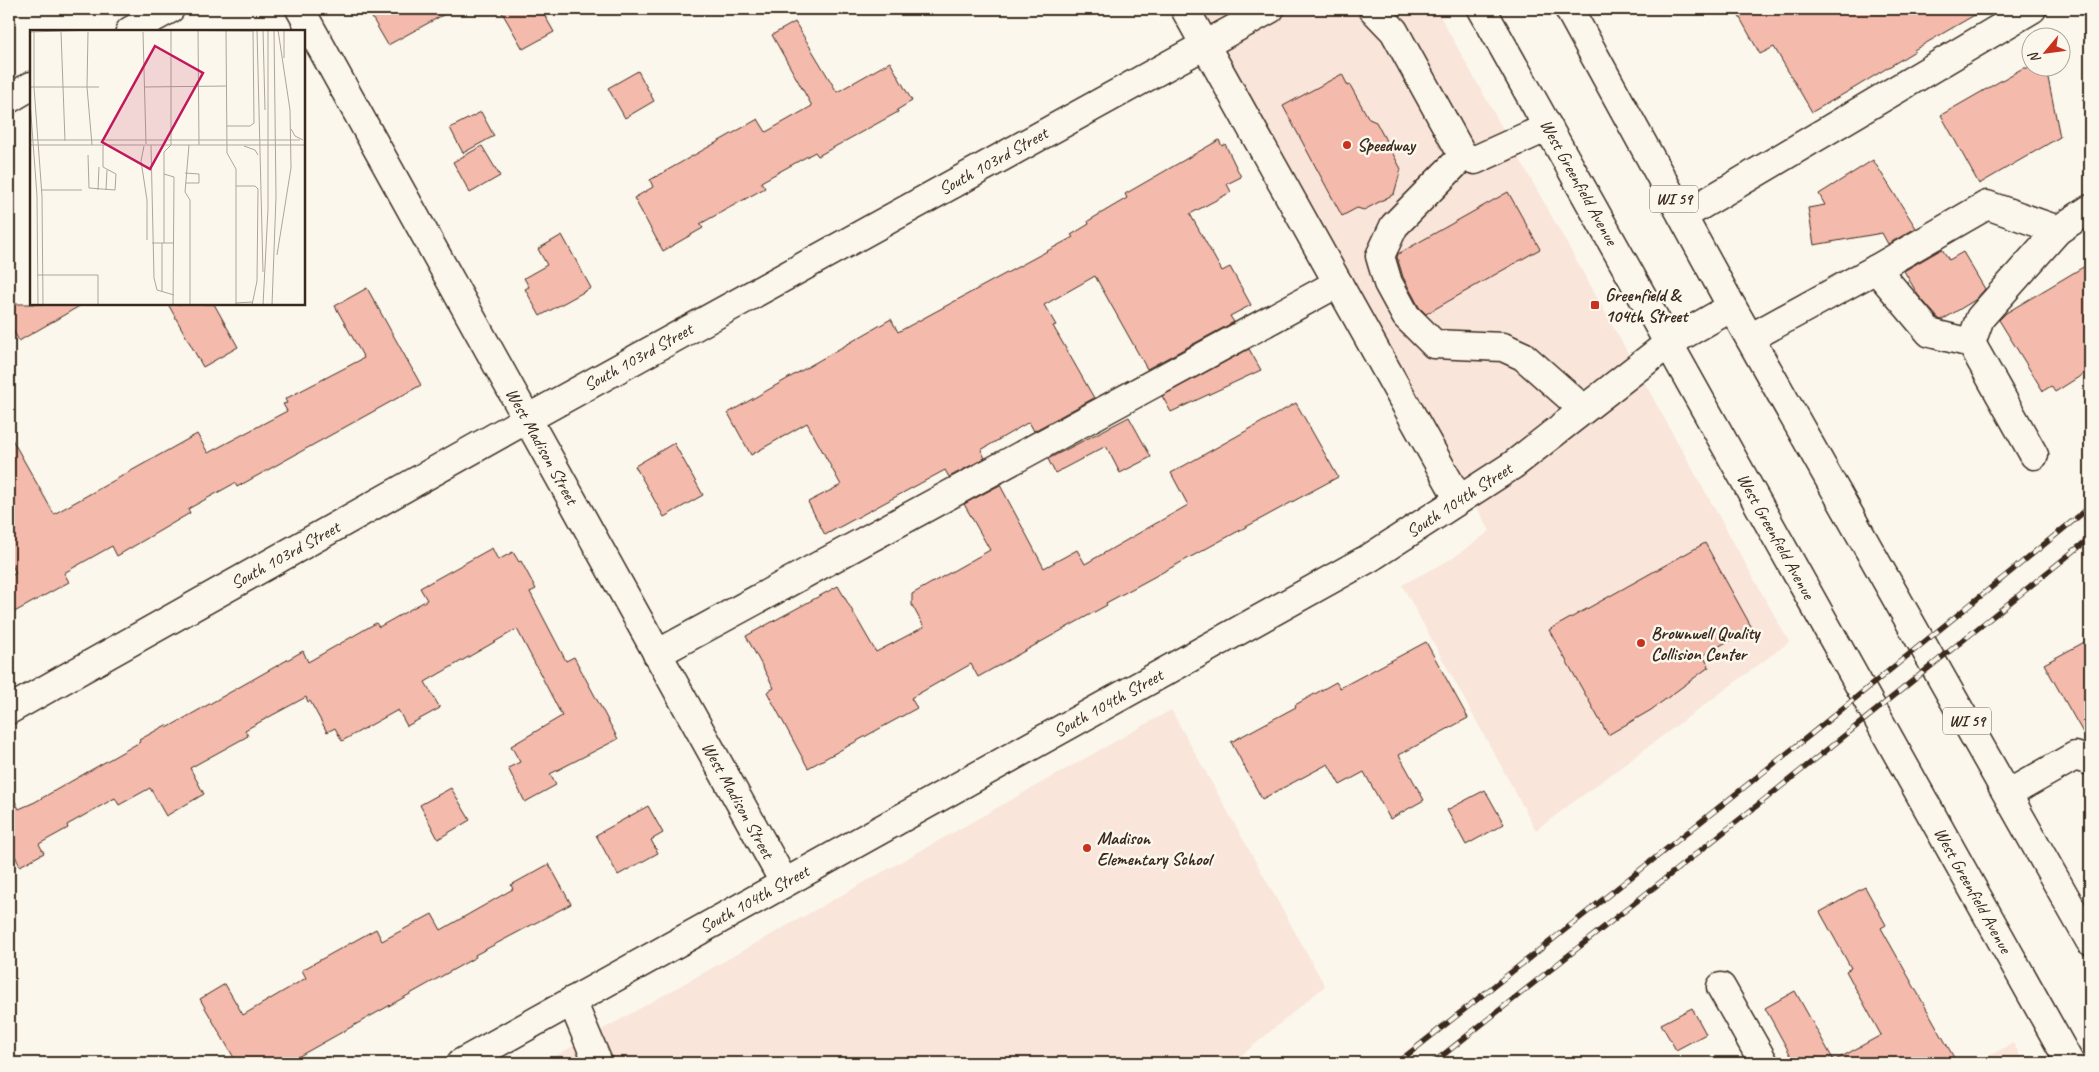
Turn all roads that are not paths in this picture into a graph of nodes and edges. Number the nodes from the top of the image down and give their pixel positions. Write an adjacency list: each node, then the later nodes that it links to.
1 (170, 9): 9 (street)
2 (300, 9): 25 (street, West Madison Street)
3 (1185, 9): 10 (street)
4 (1270, 9): 10 (street, South 103rd Street)
5 (1373, 9): 14 (street)
6 (1482, 9): 13 (street, West Greenfield Avenue)
7 (1569, 9): 16 (street, WI 59)
8 (2028, 10): 16 (street)
9 (132, 30)
10 (1205, 44): 19 (street); 25 (street, South 103rd Street)
11 (30, 87): 12 (street)
12 (9, 99)
13 (1548, 127): 14 (street); 22 (street, West Greenfield Avenue)
14 (1463, 156): 24 (street)
15 (2090, 209): 17 (street)
16 (1683, 216): 20 (street, WI 59)
17 (2058, 230): 18 (street); 23 (street)
18 (1876, 269): 21 (street); 23 (street)
19 (1338, 283): 27 (street); 28 (street)
20 (1732, 307): 21 (street, WI 59); 22 (street, South 104th Street)
21 (1750, 338): 31 (street, WI 59)
22 (1669, 343): 24 (street, South 104th Street); 39 (street, West Greenfield Avenue)
23 (1971, 344): 26 (street)
24 (1583, 409): 27 (street, South 104th Street)
25 (527, 419): 28 (street, West Madison Street); 29 (street, South 103rd Street)
26 (2034, 455)
27 (1459, 500): 32 (street, South 104th Street)
28 (657, 654): 32 (street, West Madison Street)
29 (9, 710)
30 (2090, 761): 31 (street)
31 (2008, 794): 33 (street, WI 59)
32 (784, 882): 35 (street, South 104th Street)
33 (2090, 941)
34 (1721, 988): 38 (street)
35 (572, 1001): 36 (street, South 104th Street); 37 (street)
36 (461, 1063)
37 (598, 1063)
38 (1764, 1063)
39 (2070, 1063)

